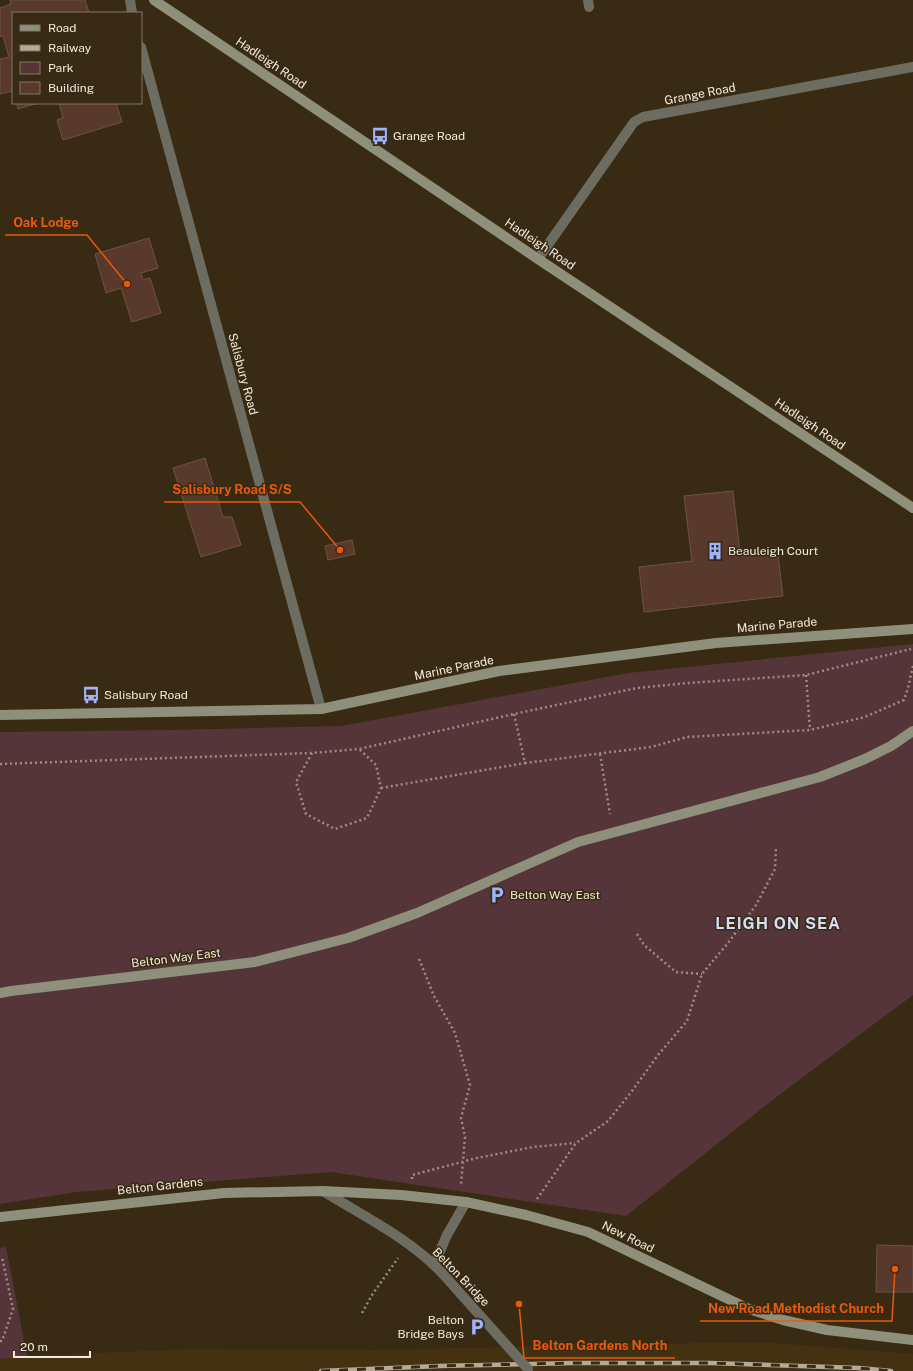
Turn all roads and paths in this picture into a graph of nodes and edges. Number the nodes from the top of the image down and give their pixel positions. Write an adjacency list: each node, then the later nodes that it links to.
1 (130, 0): 3 (street)
2 (154, 0): 6 (street, Hadleigh Road)
3 (132, 12)
4 (142, 51): 12 (street, Salisbury Road)
5 (913, 67): 6 (street, Grange Road)
6 (538, 259): 7 (street, Hadleigh Road)
7 (913, 508)
8 (913, 629): 12 (street, Marine Parade)
9 (913, 648): 11 (path)
10 (913, 666): 15 (path)
11 (806, 675): 13 (path); 15 (path)
12 (321, 708): 14 (street, Marine Parade)
13 (514, 714): 17 (path); 20 (path)
14 (0, 715)
15 (810, 730): 19 (path)
16 (913, 731): 23 (street, Belton Way East)
17 (359, 749): 18 (path); 22 (path)
18 (312, 753): 21 (path); 22 (path)
19 (600, 754): 20 (path); 23 (path)
20 (525, 763): 22 (path)
21 (0, 764)
22 (381, 788)
23 (613, 833): 28 (street, Belton Way East)
24 (776, 848): 27 (path)
25 (637, 934): 27 (path)
26 (419, 959): 30 (path)
27 (702, 974): 29 (path)
28 (0, 993)
29 (576, 1143): 30 (path); 34 (path)
30 (462, 1162): 32 (path); 33 (path)
31 (323, 1191): 32 (street, New Road); 35 (street, Belton Gardens); 36 (street, Belton Bridge)
32 (410, 1196): 33 (street, New Road)
33 (463, 1201): 34 (street, New Road); 38 (street)
34 (526, 1214): 40 (street, New Road)
35 (0, 1217)
36 (408, 1243): 38 (street, Belton Bridge); 39 (path)
37 (2, 1257): 41 (path)
38 (434, 1265): 42 (street, Belton Bridge, bridge)
39 (362, 1313)
40 (913, 1340)
41 (0, 1341)
42 (529, 1370)

